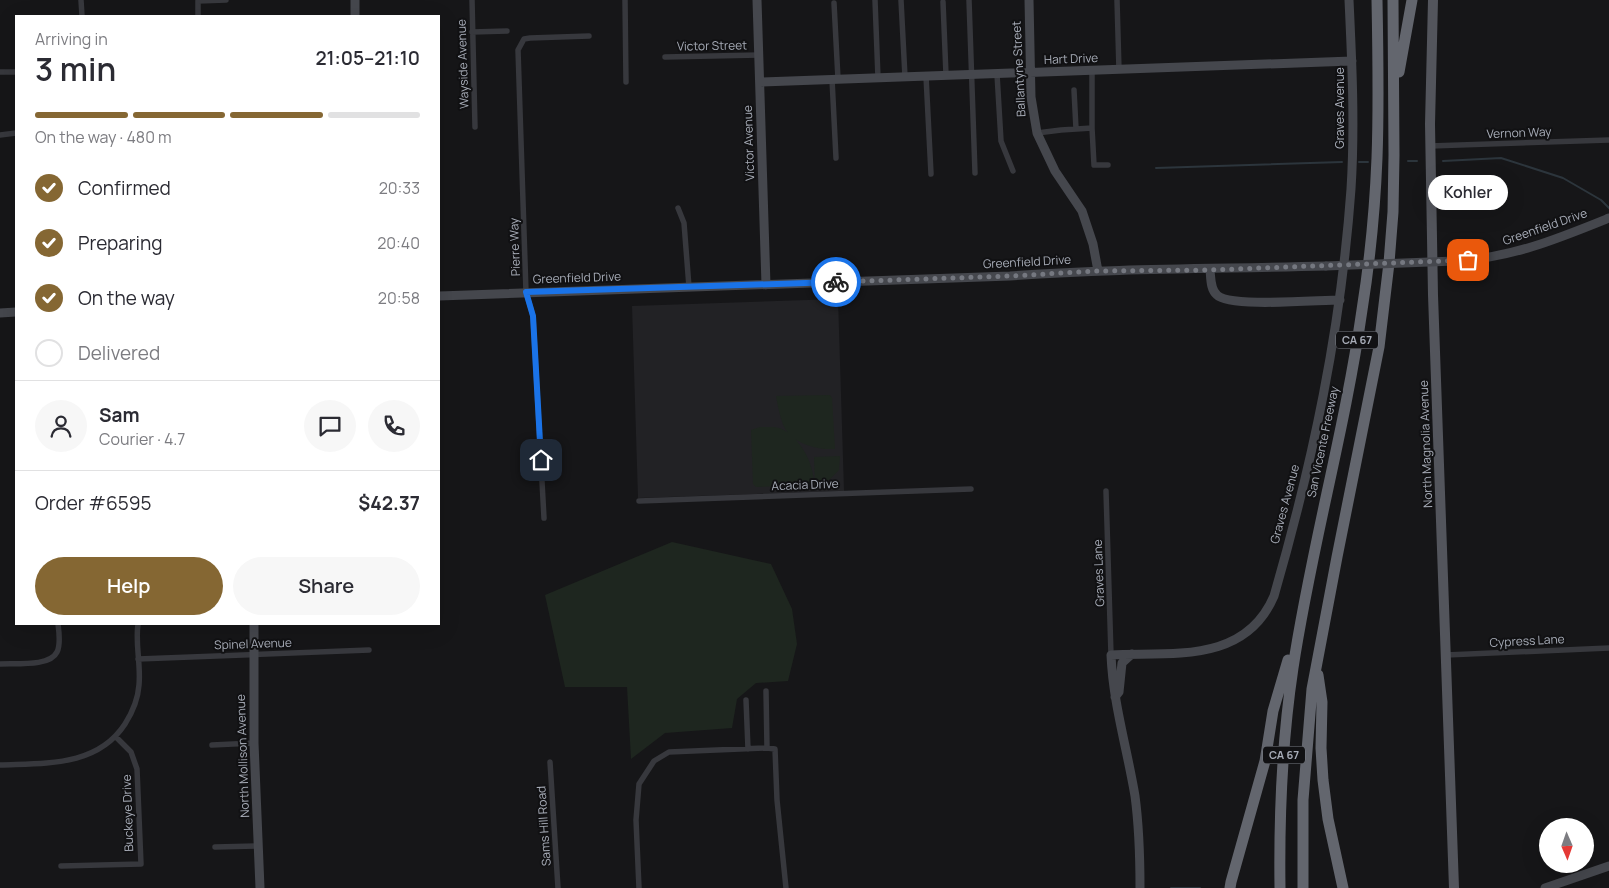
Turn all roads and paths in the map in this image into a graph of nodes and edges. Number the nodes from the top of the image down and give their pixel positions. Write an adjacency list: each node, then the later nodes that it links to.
1 (81, 0): 20 (street)
2 (226, 0): 21 (street)
3 (355, 0): 22 (main road)
4 (472, 0): 24 (street, Wayside Avenue)
5 (625, 0): 42 (street)
6 (757, 0): 27 (main road, Victor Avenue)
7 (875, 0): 40 (street)
8 (901, 0): 39 (street)
9 (968, 0): 36 (street)
10 (1029, 0): 34 (main road, Ballantyne Street)
11 (1117, 0): 31 (street)
12 (1349, 0): 29 (main road, Graves Avenue)
13 (1372, 0): 26 (highway)
14 (1377, 0): 26 (highway, San Vicente Freeway / CA 67)
15 (1393, 0): 45 (highway, CA 67)
16 (1412, 0): 45 (highway)
17 (1433, 0): 53 (main road, North Magnolia Avenue)
18 (943, 2): 38 (street)
19 (834, 3): 41 (street)
20 (82, 15)
21 (198, 15)
22 (355, 15)
23 (507, 31): 24 (street)
24 (472, 32): 46 (street, Wayside Avenue)
25 (589, 36): 65 (street, Pierre Way)
26 (1378, 53): 74 (highway, San Vicente Freeway / CA 67)
27 (759, 55): 28 (street, Victor Street); 43 (main road, Victor Avenue)
28 (666, 57)
29 (1352, 61): 31 (main road, Hart Drive); 67 (main road, Graves Avenue)
30 (1092, 70): 31 (main road, Hart Drive); 34 (main road, Hart Drive); 47 (street)
31 (1120, 70)
32 (0, 72): 33 (street)
33 (15, 72)
34 (1030, 73): 35 (main road, Hart Drive); 49 (main road, Ballantyne Street)
35 (997, 74): 36 (main road, Hart Drive); 56 (street)
36 (971, 75): 38 (main road, Hart Drive); 57 (street)
37 (926, 76): 38 (main road, Hart Drive); 39 (main road, Hart Drive); 58 (street)
38 (946, 76)
39 (905, 77): 40 (main road, Hart Drive)
40 (878, 78): 41 (main road, Hart Drive)
41 (835, 79): 43 (main road, Hart Drive); 54 (street)
42 (626, 82)
43 (760, 82): 63 (main road, Victor Avenue)
44 (1074, 90): 48 (street)
45 (1395, 99): 86 (highway, CA 67)
46 (475, 127)
47 (1092, 128): 48 (street); 55 (street)
48 (1076, 129): 49 (street)
49 (1037, 133): 62 (main road, Ballantyne Street)
50 (15, 134): 51 (street)
51 (0, 135)
52 (1609, 140): 53 (street, Vernon Way)
53 (1430, 146): 83 (main road, North Magnolia Avenue)
54 (836, 158)
55 (1108, 165)
56 (1013, 171)
57 (976, 173)
58 (931, 174)
59 (678, 208): 64 (street)
60 (1609, 218): 61 (main road, Greenfield Drive, bridge)
61 (1210, 270): 62 (main road, Greenfield Drive); 67 (main road)
62 (1098, 271): 63 (main road, Greenfield Drive)
63 (766, 285): 64 (main road, Greenfield Drive)
64 (689, 287): 65 (main road, Greenfield Drive)
65 (526, 292): 66 (main road, Greenfield Drive); 73 (street, Pierre Way)
66 (440, 296)
67 (1340, 300): 81 (main road, Graves Avenue)
68 (15, 312): 69 (main road)
69 (0, 313)
70 (971, 489): 72 (street, Acacia Drive)
71 (1106, 491): 82 (street, Graves Lane)
72 (639, 501)
73 (544, 518)
74 (1300, 623): 101 (highway); 108 (highway, San Vicente Freeway / CA 67)
75 (58, 625): 85 (street)
76 (138, 625): 84 (street)
77 (254, 625): 80 (main road, North Mollison Avenue)
78 (1609, 648): 83 (street, Cypress Lane)
79 (369, 650): 80 (street, Spinel Avenue)
80 (253, 654): 84 (street, Spinel Avenue); 91 (main road, North Mollison Avenue)
81 (1132, 654): 82 (main road, Graves Avenue); 88 (main road)
82 (1111, 655): 88 (main road)
83 (1446, 655): 110 (main road, North Magnolia Avenue)
84 (138, 658): 90 (street)
85 (0, 664)
86 (1317, 667): 102 (highway); 109 (highway, CA 67)
87 (766, 691): 93 (street)
88 (1114, 697): 107 (main road)
89 (746, 700): 94 (street)
90 (116, 737): 96 (street); 99 (street, Buckeye Drive)
91 (254, 743): 92 (street); 97 (main road, North Mollison Avenue)
92 (212, 745)
93 (767, 748): 94 (street); 106 (street)
94 (748, 749): 105 (street)
95 (550, 762): 104 (street, Sams Hill Road)
96 (0, 765)
97 (258, 846): 98 (street); 103 (main road, North Mollison Avenue)
98 (215, 847)
99 (61, 866)
100 (1609, 866): 111 (main road)
101 (1229, 886)
102 (1344, 886)
103 (260, 888)
104 (558, 888)
105 (639, 888)
106 (786, 888)
107 (1140, 888)
108 (1280, 888)
109 (1303, 888)
110 (1454, 888)
111 (1545, 888)

